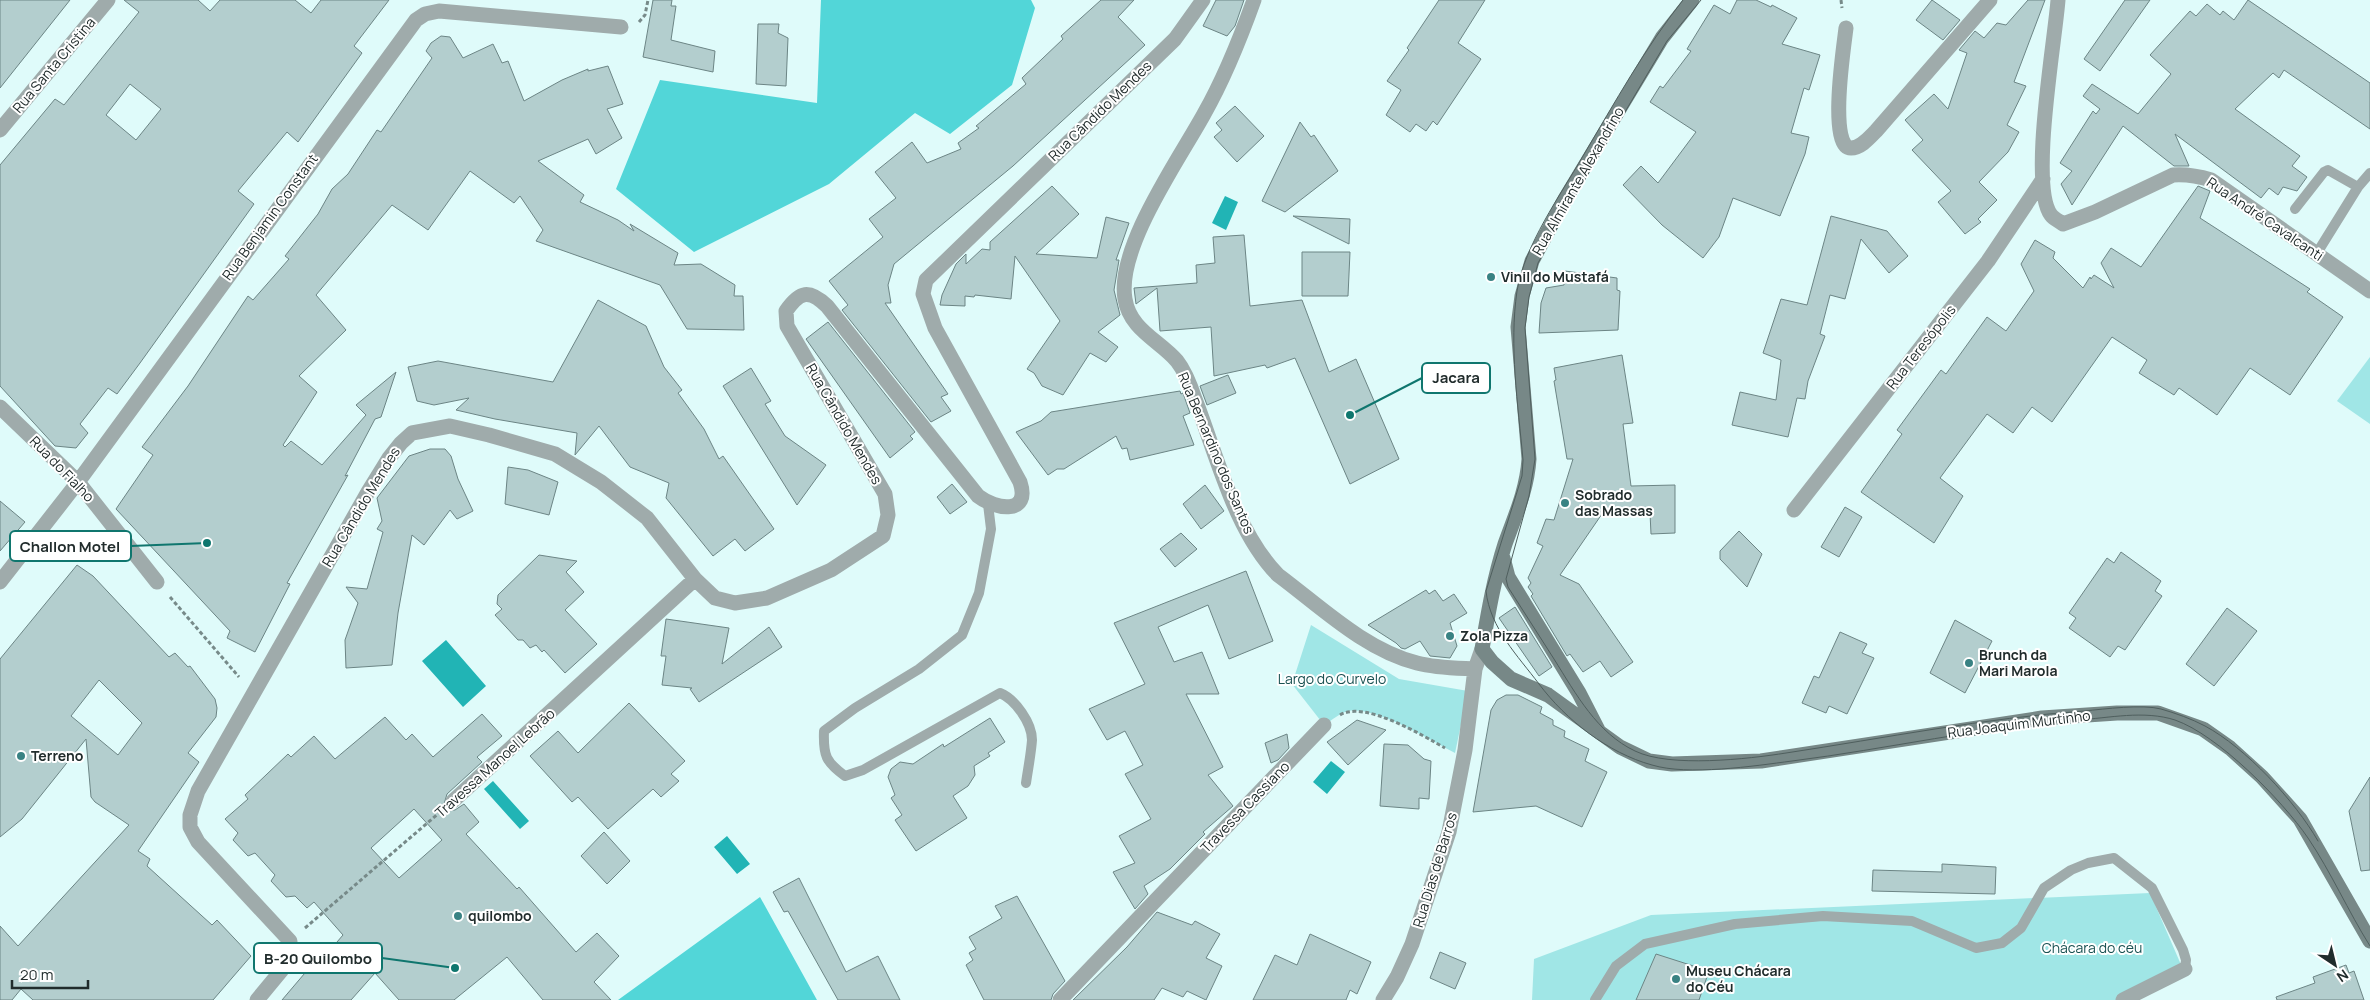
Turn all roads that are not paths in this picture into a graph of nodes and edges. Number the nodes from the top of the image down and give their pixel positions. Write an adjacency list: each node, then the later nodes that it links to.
1 (108, 0): 9 (street, Rua Santa Cristina)
2 (1203, 0): 18 (street, Rua Cândido Mendes)
3 (1254, 0): 25 (street, Rua Bernardino dos Santos)
4 (1692, 0): 20 (street, Rua Almirante Alexandrino)
5 (1990, 0): 8 (street)
6 (2058, 0): 11 (street, Rua André Cavalcanti)
7 (621, 27): 17 (street, Rua Benjamin Constant)
8 (1846, 28)
9 (0, 130)
10 (2370, 173): 12 (lane)
11 (2042, 179): 14 (street, Rua André Cavalcanti); 19 (street, Rua Teresópolis)
12 (2358, 188): 13 (lane); 14 (lane)
13 (2295, 209)
14 (2317, 253): 15 (street, Rua André Cavalcanti)
15 (2370, 291)
16 (0, 407): 17 (street, Rua do Fialho)
17 (78, 482): 22 (street, Rua Benjamin Constant); 23 (street, Rua do Fialho)
18 (988, 504): 21 (street, Rua Cândido Mendes); 29 (lane)
19 (1794, 510)
20 (1502, 554): 24 (street, Rua Almirante Alexandrino); 28 (street, Rua Joaquim Murtinho)
21 (695, 579): 30 (street, Travessa Manoel Lebrão); 33 (street, Rua Cândido Mendes)
22 (0, 582)
23 (157, 582)
24 (1482, 649): 25 (street, Rua Almirante Alexandrino); 28 (street, Rua Joaquim Murtinho)
25 (1475, 669): 26 (street, Rua Almirante Alexandrino)
26 (1470, 703): 35 (street, Rua Dias de Barros)
27 (1324, 725): 34 (street, Travessa Cassiano)
28 (1600, 732): 31 (street, Rua Joaquim Murtinho)
29 (1026, 783)
30 (453, 801)
31 (2370, 940)
32 (2185, 969): 36 (lane); 37 (street)
33 (257, 1000)
34 (1060, 1000)
35 (1383, 1000)
36 (1594, 1000)
37 (2123, 1000)

